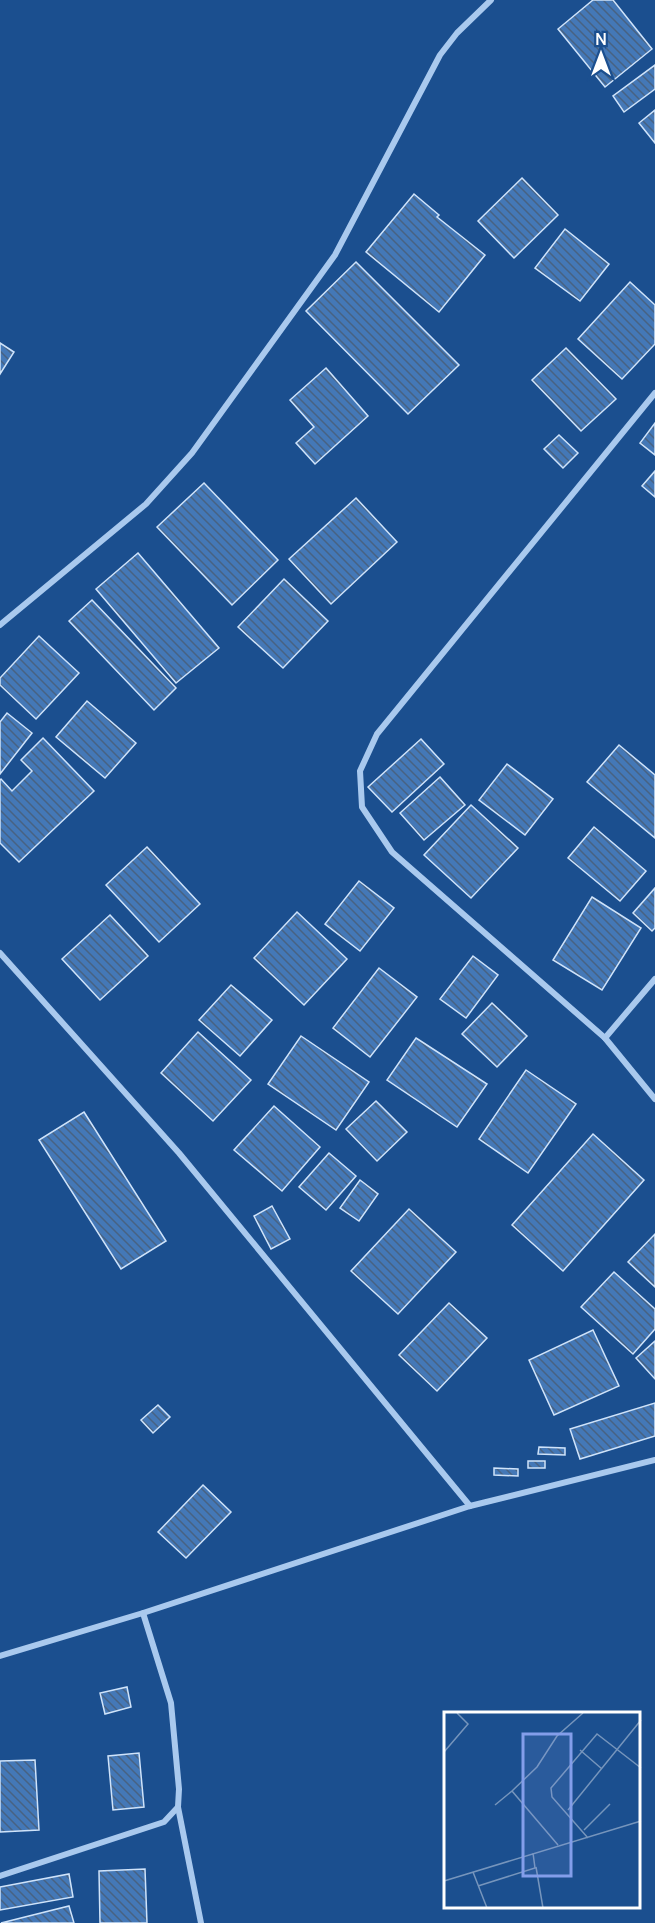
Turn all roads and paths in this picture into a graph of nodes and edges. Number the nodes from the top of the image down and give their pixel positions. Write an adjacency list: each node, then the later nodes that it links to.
1 (491, 0): 3 (street)
2 (655, 393): 6 (street)
3 (0, 625)
4 (0, 953): 9 (street)
5 (655, 979): 6 (street)
6 (605, 1038): 7 (street)
7 (655, 1100)
8 (655, 1460): 9 (street)
9 (470, 1506): 10 (street)
10 (143, 1613): 11 (street); 12 (street)
11 (0, 1656)
12 (178, 1807): 13 (street); 14 (street)
13 (0, 1876)
14 (201, 1923)

